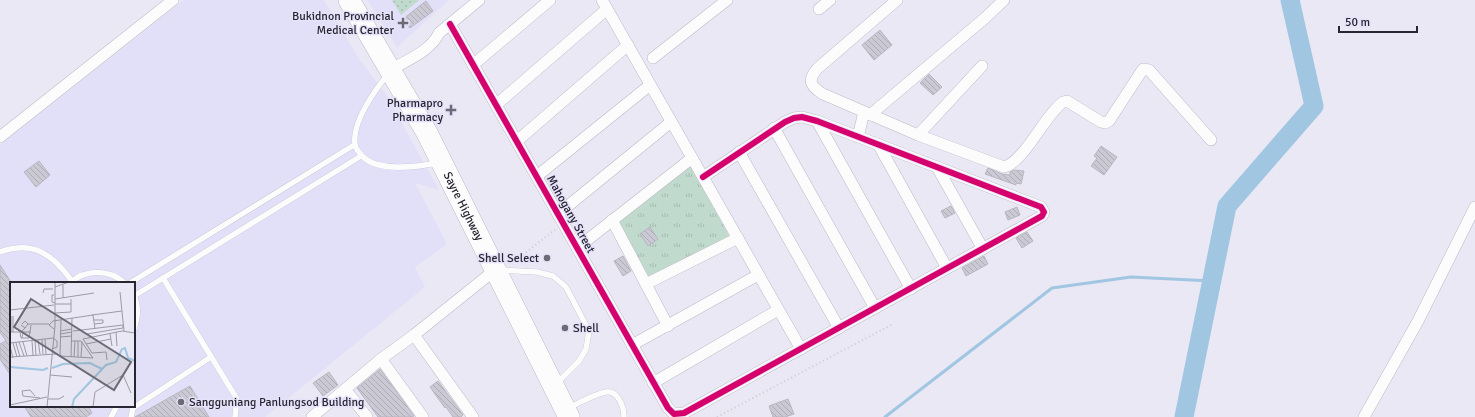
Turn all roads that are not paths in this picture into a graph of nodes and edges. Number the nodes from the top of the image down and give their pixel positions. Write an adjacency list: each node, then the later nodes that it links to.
1 (173, 0): 24 (street)
2 (349, 0): 15 (highway, Sayre Highway)
3 (479, 0): 11 (street)
4 (550, 0): 14 (street)
5 (727, 0): 13 (street)
6 (830, 0): 10 (street)
7 (897, 0): 19 (street)
8 (1004, 0): 19 (street)
9 (604, 5): 12 (street); 18 (street)
10 (819, 9)
11 (450, 24): 14 (street, Mahogany Street); 15 (street)
12 (628, 45): 17 (street); 27 (street)
13 (653, 58)
14 (473, 64): 18 (street, Mahogany Street)
15 (398, 66): 29 (lane); 33 (highway, Sayre Highway)
16 (982, 66): 23 (street)
17 (650, 85): 21 (street); 35 (street)
18 (496, 105): 27 (street, Mahogany Street)
19 (867, 113): 23 (street); 25 (street)
20 (816, 121): 22 (street); 25 (street); 52 (street)
21 (671, 122): 32 (street); 38 (street)
22 (774, 128): 30 (street); 55 (street)
23 (918, 135): 26 (street)
24 (0, 137)
25 (858, 137): 28 (street)
26 (1211, 140)
27 (516, 141): 35 (street, Mahogany Street)
28 (878, 144): 34 (street); 44 (street)
29 (354, 145): 31 (lane); 50 (lane)
30 (739, 152): 36 (street); 59 (street)
31 (361, 156): 33 (lane); 47 (lane)
32 (692, 158): 36 (street); 39 (street)
33 (442, 162): 45 (highway, Sayre Highway)
34 (937, 167): 42 (street); 42 (street)
35 (537, 176): 38 (street, Mahogany Street)
36 (703, 177): 40 (street)
37 (1475, 207): 80 (street)
38 (560, 218): 41 (street, Mahogany Street)
39 (612, 220): 41 (street); 51 (street)
40 (738, 238): 46 (street); 51 (street)
41 (577, 248): 61 (street, Mahogany Street)
42 (982, 249): 44 (street)
43 (0, 252): 48 (lane)
44 (947, 268): 52 (street)
45 (495, 270): 60 (street); 66 (highway, Sayre Highway); 66 (lane)
46 (758, 275): 56 (street); 58 (street)
47 (164, 278): 53 (lane); 63 (lane)
48 (71, 282): 49 (lane)
49 (124, 282)
50 (132, 282)
51 (646, 284): 58 (street)
52 (911, 289): 55 (street)
53 (135, 295)
54 (135, 299): 57 (lane)
55 (876, 308): 59 (street)
56 (778, 310): 62 (street); 65 (street)
57 (135, 326)
58 (668, 326): 61 (street)
59 (839, 328): 62 (street)
60 (414, 335): 64 (street); 78 (street)
61 (632, 345): 65 (street, Mahogany Street)
62 (801, 349): 65 (street, Mahogany Street)
63 (212, 357): 69 (lane); 75 (lane)
64 (381, 358): 67 (street); 77 (street)
65 (653, 383)
66 (553, 386): 71 (highway, Sayre Highway)
67 (345, 389): 72 (street); 76 (street)
68 (116, 407): 73 (lane)
69 (135, 407)
70 (135, 407): 74 (lane)
71 (567, 413): 79 (lane)
72 (315, 416)
73 (111, 417)
74 (131, 417)
75 (235, 417)
76 (366, 417)
77 (423, 417)
78 (473, 417)
79 (624, 417)
80 (1364, 417)

